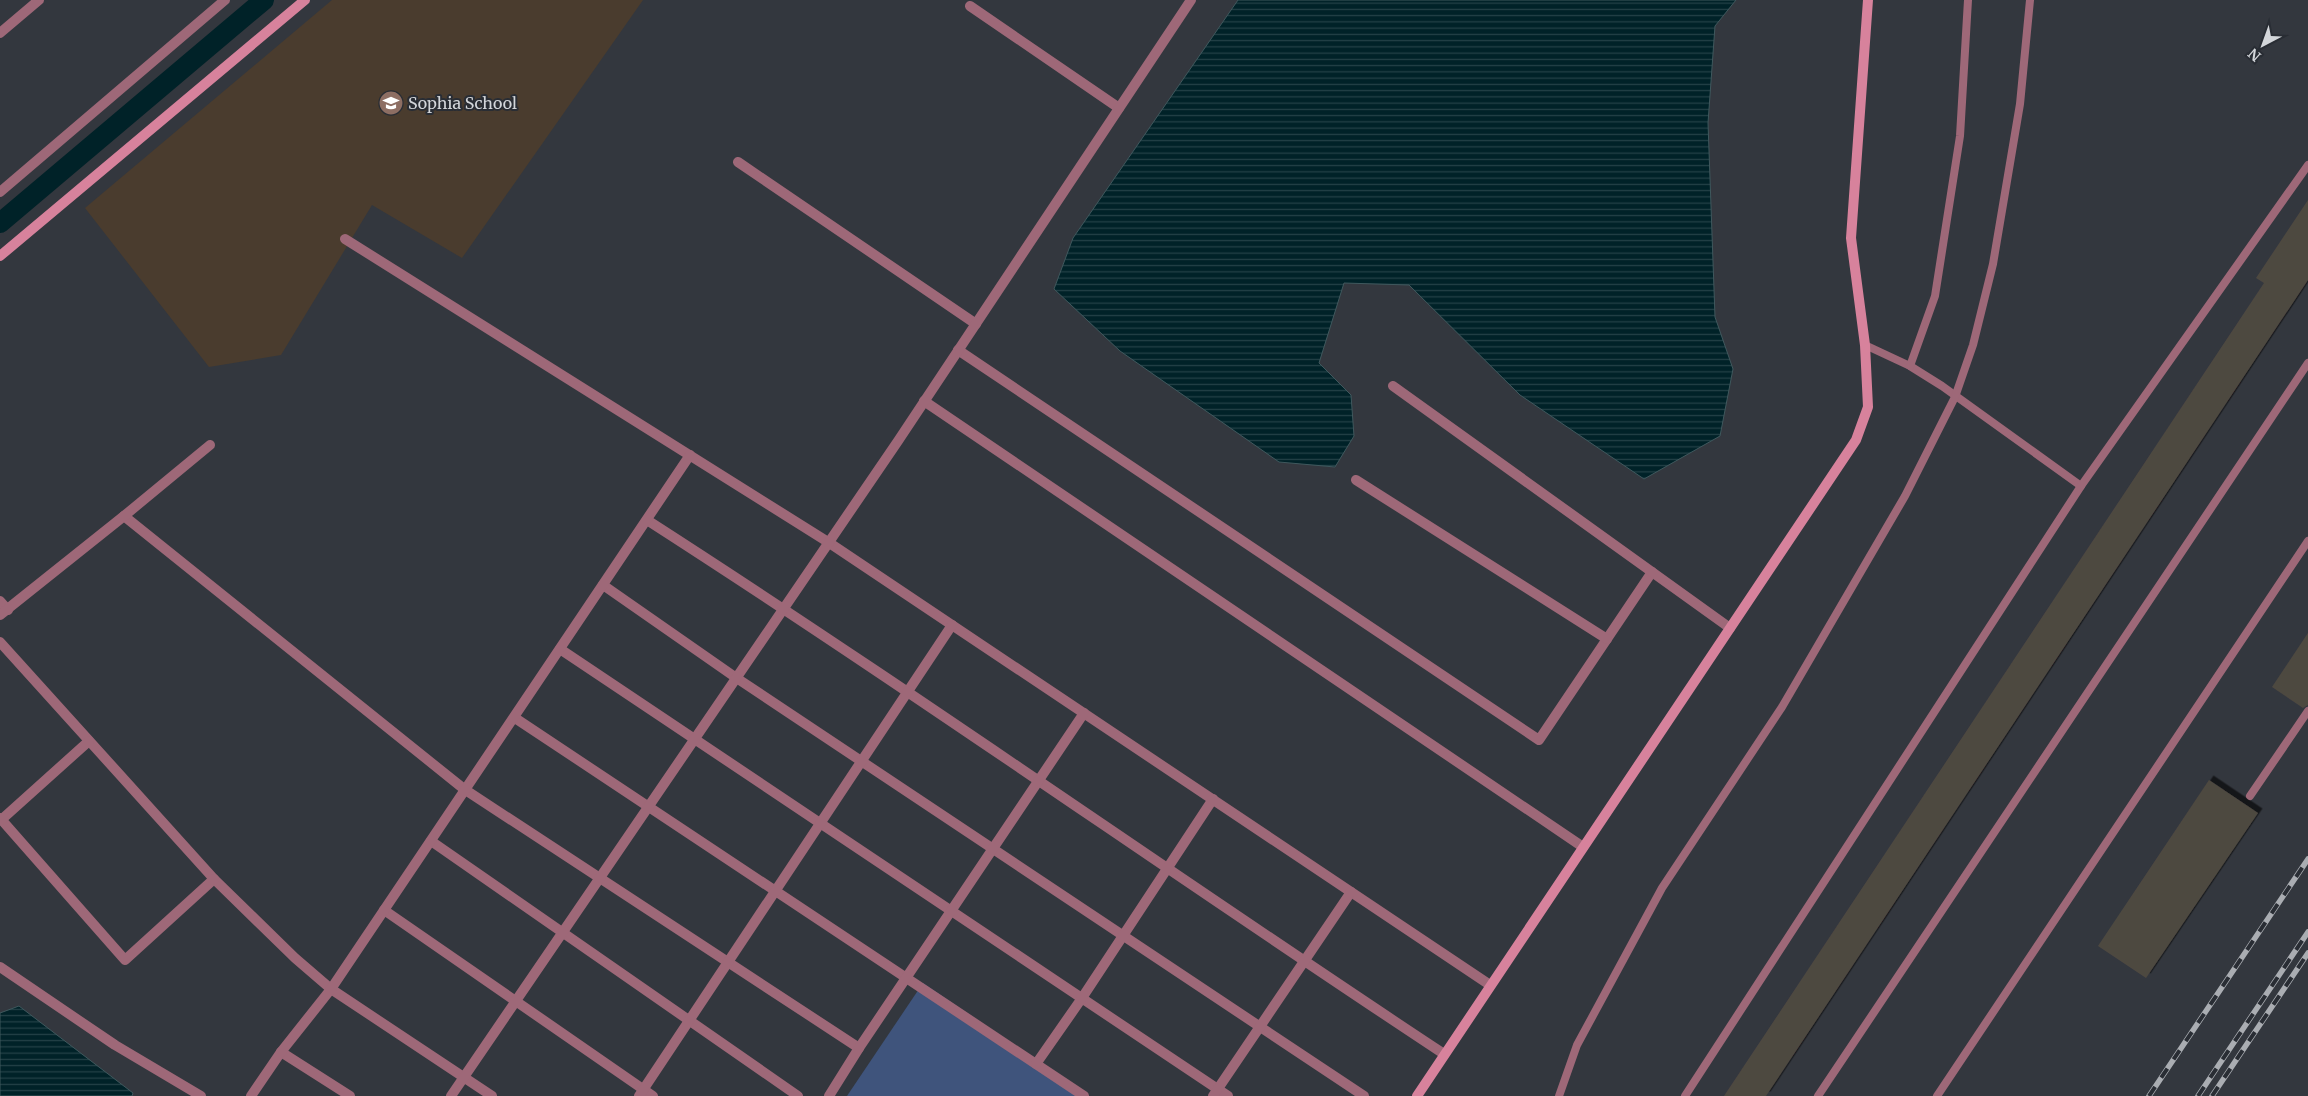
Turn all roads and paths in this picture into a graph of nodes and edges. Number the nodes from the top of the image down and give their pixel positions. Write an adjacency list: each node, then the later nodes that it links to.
1 (38, 0): 9 (street)
2 (225, 0): 13 (street)
3 (305, 0): 15 (street)
4 (1191, 0): 10 (street)
5 (1868, 0): 17 (street)
6 (1968, 0): 20 (lane)
7 (2030, 0): 22 (lane)
8 (970, 6): 10 (street)
9 (0, 34)
10 (1119, 108): 16 (street)
11 (738, 162): 16 (street)
12 (2308, 165): 27 (lane)
13 (0, 192)
14 (345, 239): 25 (street)
15 (0, 256)
16 (976, 324): 18 (street)
17 (1865, 345): 20 (lane); 38 (street)
18 (958, 350): 23 (street); 39 (street)
19 (2308, 363): 100 (lane)
20 (1910, 366): 22 (lane)
21 (1393, 386): 32 (street)
22 (1955, 396): 27 (lane); 98 (lane)
23 (924, 401): 31 (street); 58 (street)
24 (210, 445): 28 (street)
25 (690, 455): 29 (street); 31 (street)
26 (1356, 480): 39 (street)
27 (2080, 486): 99 (lane)
28 (124, 516): 36 (street); 51 (street)
29 (646, 520): 33 (street); 35 (street)
30 (2308, 540): 101 (lane)
31 (828, 542): 35 (street); 37 (street)
32 (1652, 572): 38 (street); 39 (street)
33 (603, 586): 41 (street); 42 (street)
34 (0, 601): 36 (street)
35 (783, 608): 42 (street); 43 (street)
36 (4, 612)
37 (952, 625): 43 (street); 45 (street)
38 (1730, 628): 58 (street)
39 (1607, 640)
40 (0, 642): 48 (street)
41 (560, 649): 46 (street); 47 (street)
42 (735, 677): 47 (street); 49 (street)
43 (908, 692): 49 (street); 50 (street)
44 (2308, 711): 52 (lane)
45 (1084, 713): 50 (street); 53 (street)
46 (515, 718): 51 (street); 54 (street)
47 (694, 739): 54 (street); 56 (street)
48 (89, 741): 55 (street); 62 (street)
49 (861, 761): 56 (street); 59 (street)
50 (1039, 781): 59 (street); 60 (street)
51 (464, 789): 57 (street); 61 (street)
52 (2250, 796)
53 (1213, 800): 60 (street); 64 (street)
54 (648, 806): 61 (street); 63 (street)
55 (0, 819): 62 (street)
56 (820, 823): 63 (street); 66 (street)
57 (431, 841): 65 (street); 67 (street)
58 (1583, 847): 73 (street)
59 (993, 849): 66 (street); 68 (street)
60 (1167, 869): 68 (street); 70 (street)
61 (599, 878): 67 (street); 69 (street)
62 (214, 879): 74 (street)
63 (775, 891): 69 (street); 72 (street)
64 (1351, 892): 70 (street); 73 (street)
65 (384, 910): 74 (street); 76 (street)
66 (951, 910): 72 (street); 75 (street)
67 (562, 932): 76 (street); 77 (street)
68 (1124, 936): 75 (street); 78 (street)
69 (728, 962): 77 (street); 79 (street)
70 (1304, 962): 78 (street); 81 (street)
71 (0, 967): 86 (street)
72 (906, 978): 79 (street); 82 (street)
73 (1490, 985): 81 (street)
74 (331, 988): 80 (street); 83 (street)
75 (1082, 998): 82 (street); 85 (street)
76 (516, 1000): 83 (street); 84 (street)
77 (689, 1020): 84 (street); 92 (street)
78 (1260, 1026): 85 (street); 96 (street)
79 (859, 1048): 93 (street)
80 (281, 1052): 87 (street); 88 (street)
81 (1444, 1054): 97 (street)
82 (1036, 1064): 94 (street)
83 (464, 1077): 89 (street); 90 (street)
84 (641, 1092): 91 (street)
85 (1215, 1093): 95 (street)
86 (201, 1096)
87 (251, 1096)
88 (350, 1096)
89 (451, 1096)
90 (492, 1096)
91 (653, 1096)
92 (798, 1096)
93 (829, 1096)
94 (1084, 1096)
95 (1228, 1096)
96 (1364, 1096)
97 (1417, 1096)
98 (1559, 1096)
99 (1686, 1096)
100 (1818, 1096)
101 (1937, 1096)

